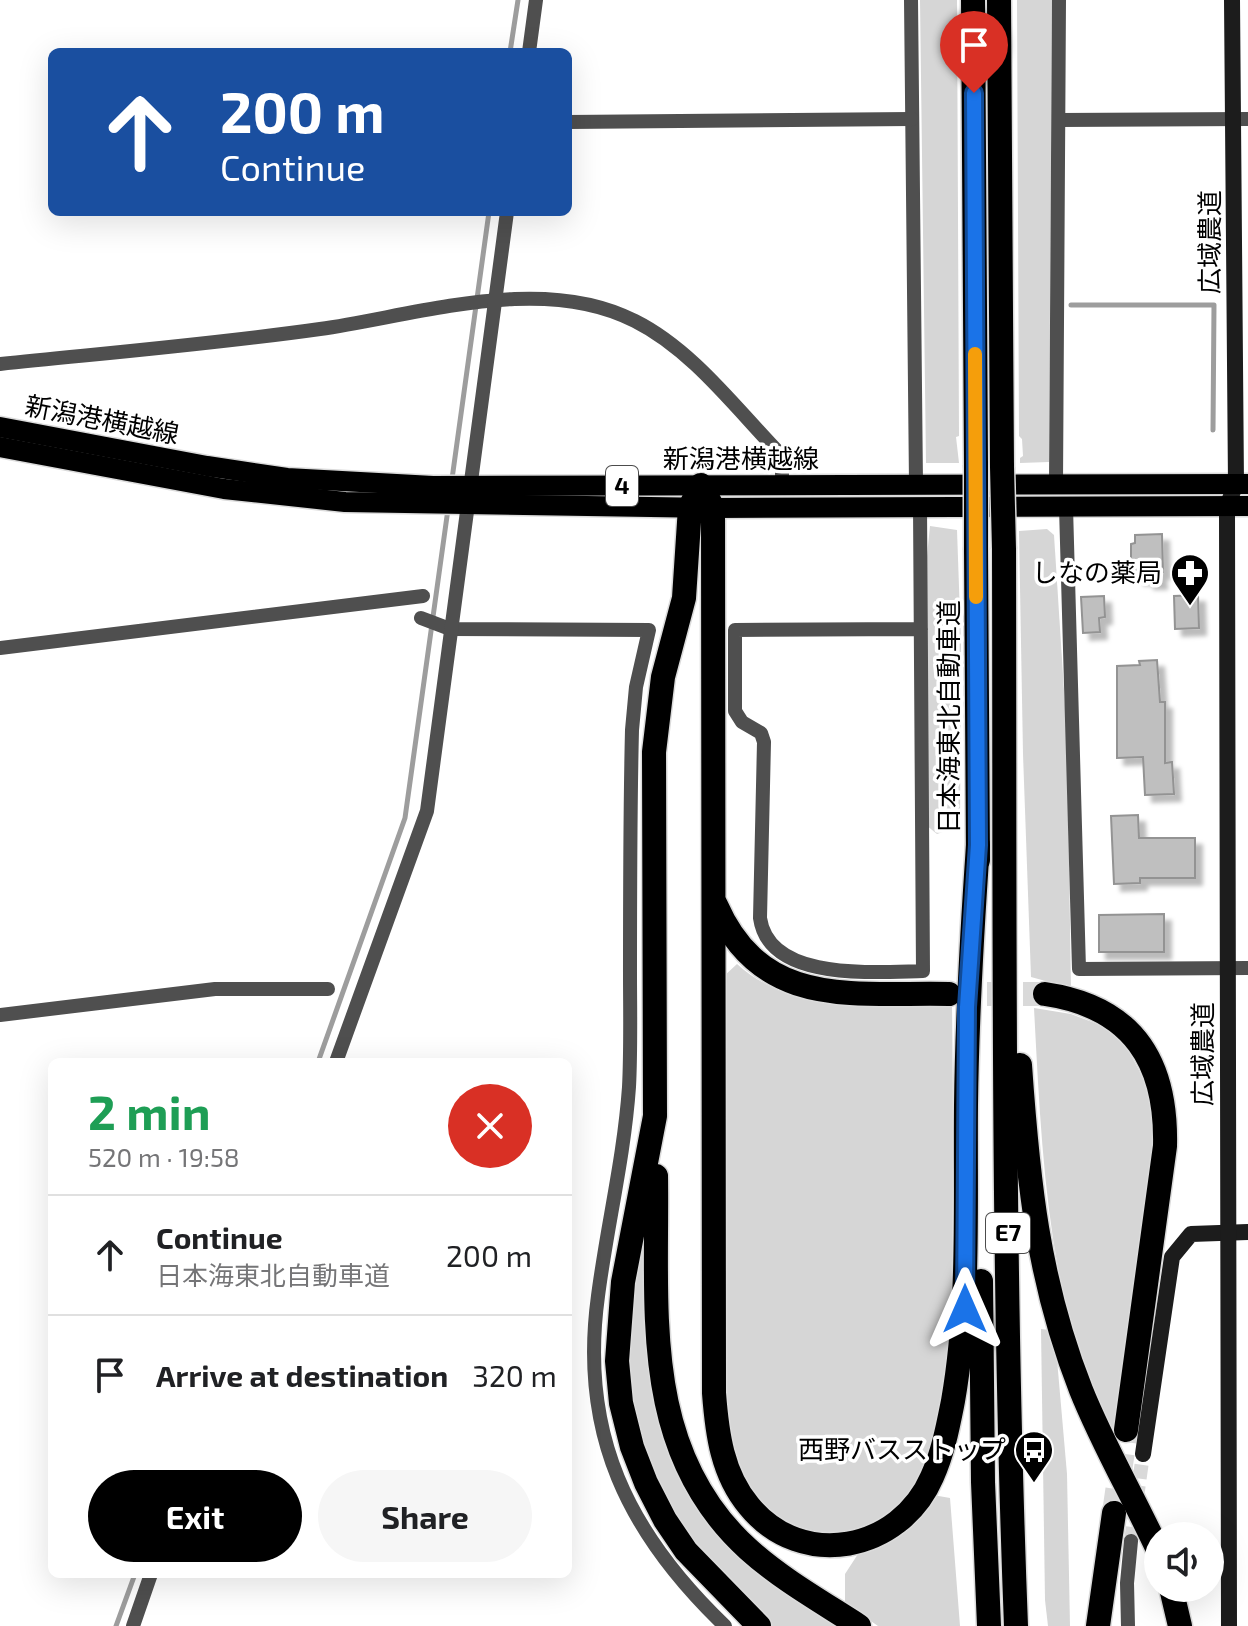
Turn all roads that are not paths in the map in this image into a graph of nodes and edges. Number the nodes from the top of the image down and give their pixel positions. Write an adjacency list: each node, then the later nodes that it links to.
1 (536, 0): 7 (street)
2 (911, 0): 8 (street)
3 (973, 0): 33 (highway, 日本海東北自動車道 / E7, bridge)
4 (999, 0): 32 (highway, E7, bridge)
5 (1059, 0): 10 (street)
6 (1232, 0): 9 (street, 広域農道)
7 (530, 48)
8 (912, 119): 11 (street); 17 (street)
9 (1240, 119): 10 (street); 19 (street, 広域農道)
10 (1059, 120): 18 (street)
11 (572, 122)
12 (506, 216): 13 (street)
13 (495, 301): 14 (street); 20 (street); 21 (street)
14 (0, 364)
15 (0, 427): 21 (main road, 新潟港横越線 / 4)
16 (0, 447): 21 (main road, 新潟港横越線 / 4)
17 (916, 484): 18 (main road, 新潟港横越線 / 4); 20 (main road, 新潟港横越線 / 4)
18 (1056, 484): 19 (main road, 新潟港横越線 / 4)
19 (1242, 484): 24 (street, 広域農道); 25 (street, 広域農道)
20 (782, 485): 22 (main road, 新潟港横越線 / 4)
21 (468, 497): 22 (main road, 新潟港横越線 / 4); 29 (street)
22 (701, 500): 23 (main road, 新潟港横越線 / 4); 34 (highway); 42 (highway)
23 (920, 506): 26 (main road, 新潟港横越線 / 4); 30 (street)
24 (1227, 506): 25 (main road, 新潟港横越線 / 4); 26 (main road, 新潟港横越線 / 4); 35 (street, 広域農道)
25 (1248, 506)
26 (1066, 507): 35 (street)
27 (423, 596): 31 (street)
28 (421, 618): 29 (street)
29 (450, 629): 41 (street); 53 (street)
30 (921, 629): 30 (street)
31 (0, 648)
32 (1005, 839): 48 (highway); 57 (highway, E7)
33 (978, 845): 34 (highway); 56 (highway, 日本海東北自動車道 / E7)
34 (713, 899): 38 (highway)
35 (1227, 968): 36 (street); 43 (street, 広域農道)
36 (1248, 968)
37 (328, 989): 40 (street)
38 (949, 994)
39 (1045, 994): 45 (highway)
40 (0, 1015)
41 (337, 1058)
42 (655, 1116): 54 (highway); 55 (highway)
43 (1227, 1232): 44 (street); 46 (street); 61 (street, 広域農道)
44 (1248, 1232)
45 (1126, 1430)
46 (1143, 1454)
47 (1114, 1513): 58 (highway)
48 (1145, 1522)
49 (1131, 1541): 59 (street)
50 (150, 1578): 52 (street)
51 (1174, 1602): 60 (highway)
52 (133, 1626)
53 (725, 1626)
54 (759, 1626)
55 (859, 1626)
56 (989, 1626)
57 (1016, 1626)
58 (1098, 1626)
59 (1128, 1626)
60 (1180, 1626)
61 (1229, 1626)

